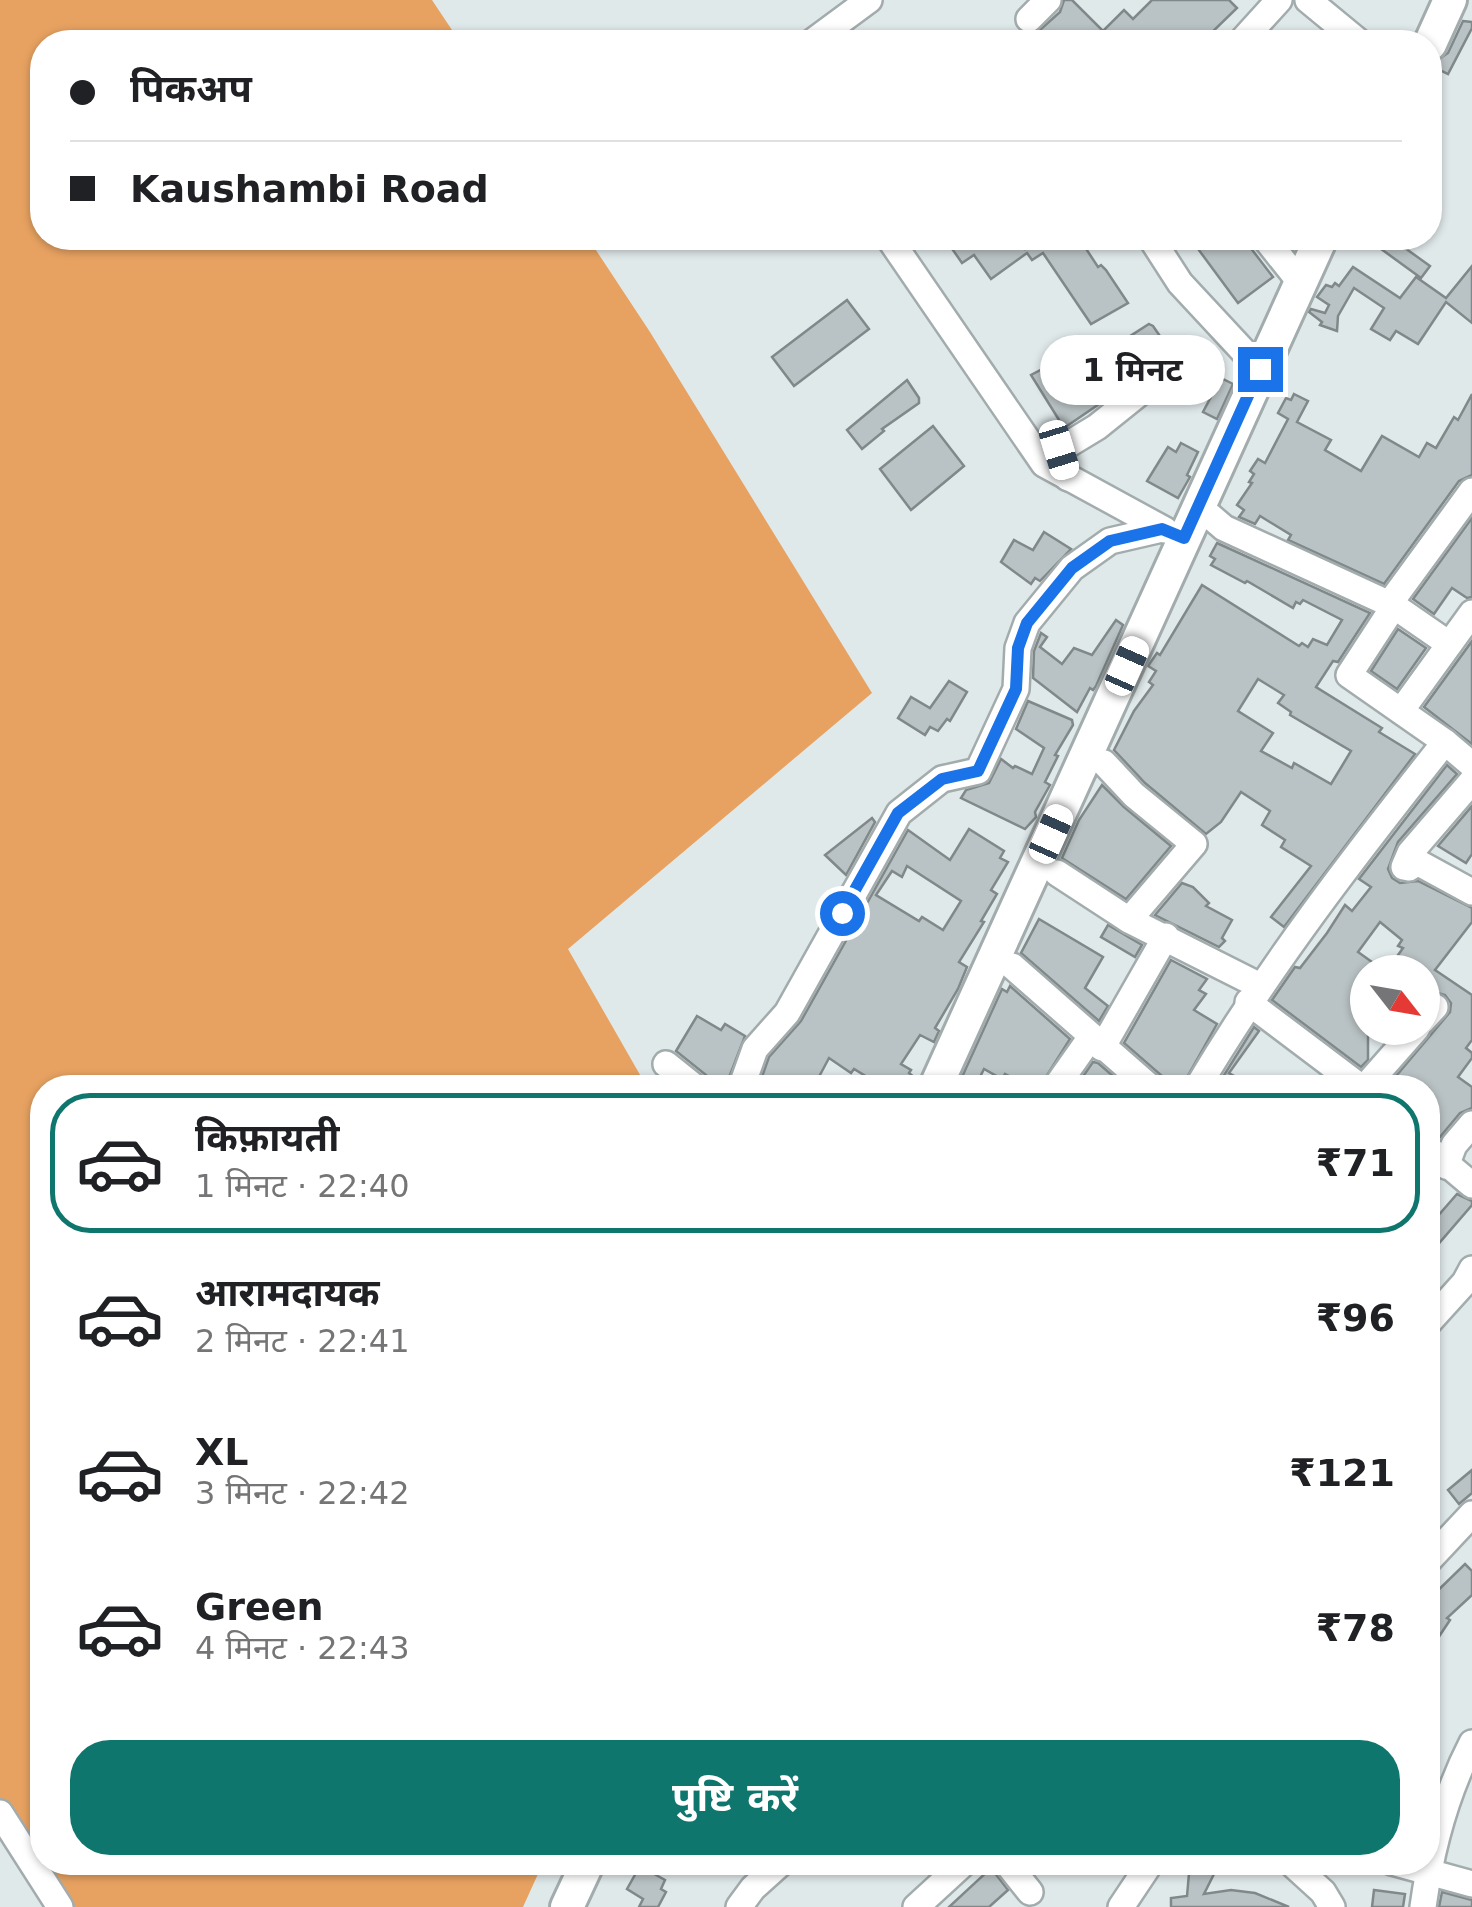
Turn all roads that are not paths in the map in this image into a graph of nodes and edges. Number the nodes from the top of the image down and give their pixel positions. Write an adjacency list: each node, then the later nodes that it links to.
1 (869, 0): 8 (street)
2 (1048, 0): 7 (street)
3 (1279, 0): 9 (street)
4 (1308, 0): 10 (street)
5 (1433, 0): 11 (main road)
6 (1450, 0): 12 (main road)
7 (1029, 19)
8 (828, 30)
9 (1252, 30)
10 (1344, 30)
11 (1419, 30)
12 (1436, 30)
13 (897, 250): 21 (street)
14 (1159, 250): 19 (street)
15 (1274, 250): 18 (street)
16 (1315, 250): 18 (main road)
17 (1333, 250): 23 (main road)
18 (1300, 282): 19 (main road)
19 (1260, 369): 24 (main road)
20 (1168, 370): 21 (street)
21 (1068, 478): 24 (street)
22 (1472, 491): 25 (street)
23 (1210, 516): 25 (street); 30 (main road)
24 (1173, 533): 43 (street); 44 (main road)
25 (1394, 606): 27 (street); 28 (street)
26 (1472, 613): 27 (street)
27 (1449, 644): 28 (street)
28 (1401, 711): 29 (street)
29 (1445, 742): 31 (street); 38 (street)
30 (1104, 764): 33 (main road); 35 (street)
31 (1472, 765)
32 (1472, 780): 34 (street)
33 (1057, 874): 35 (street); 37 (main road)
34 (1472, 892)
35 (1129, 920): 36 (street)
36 (1166, 936): 38 (street); 39 (street)
37 (1012, 966): 39 (street); 45 (main road)
38 (1254, 994): 48 (street); 49 (street)
39 (1096, 1042): 46 (street); 47 (street)
40 (1402, 1045): 50 (street)
41 (666, 1064): 42 (street)
42 (680, 1075)
43 (746, 1075)
44 (942, 1075)
45 (962, 1075)
46 (1067, 1075)
47 (1135, 1075)
48 (1205, 1075)
49 (1348, 1075)
50 (1375, 1075)
51 (1472, 1124): 52 (street)
52 (1440, 1155)
53 (1440, 1159): 54 (street)
54 (1472, 1185)
55 (1472, 1268): 56 (street)
56 (1440, 1310)
57 (1472, 1514): 58 (street)
58 (1440, 1548)
59 (1472, 1743): 61 (street)
60 (0, 1814): 62 (street)
61 (1440, 1824)
62 (8, 1840): 63 (street)
63 (30, 1868)
64 (35, 1875): 76 (street)
65 (582, 1875): 77 (main road)
66 (598, 1875): 78 (main road)
67 (768, 1875): 79 (street)
68 (951, 1875): 80 (street)
69 (1016, 1875): 75 (street)
70 (1142, 1875): 81 (street)
71 (1304, 1875): 82 (street)
72 (1428, 1875): 83 (street)
73 (1439, 1875): 74 (street)
74 (1472, 1884)
75 (1030, 1892)
76 (60, 1907)
77 (567, 1907)
78 (584, 1907)
79 (739, 1907)
80 (916, 1907)
81 (1121, 1907)
82 (1332, 1907)
83 (1423, 1907)

